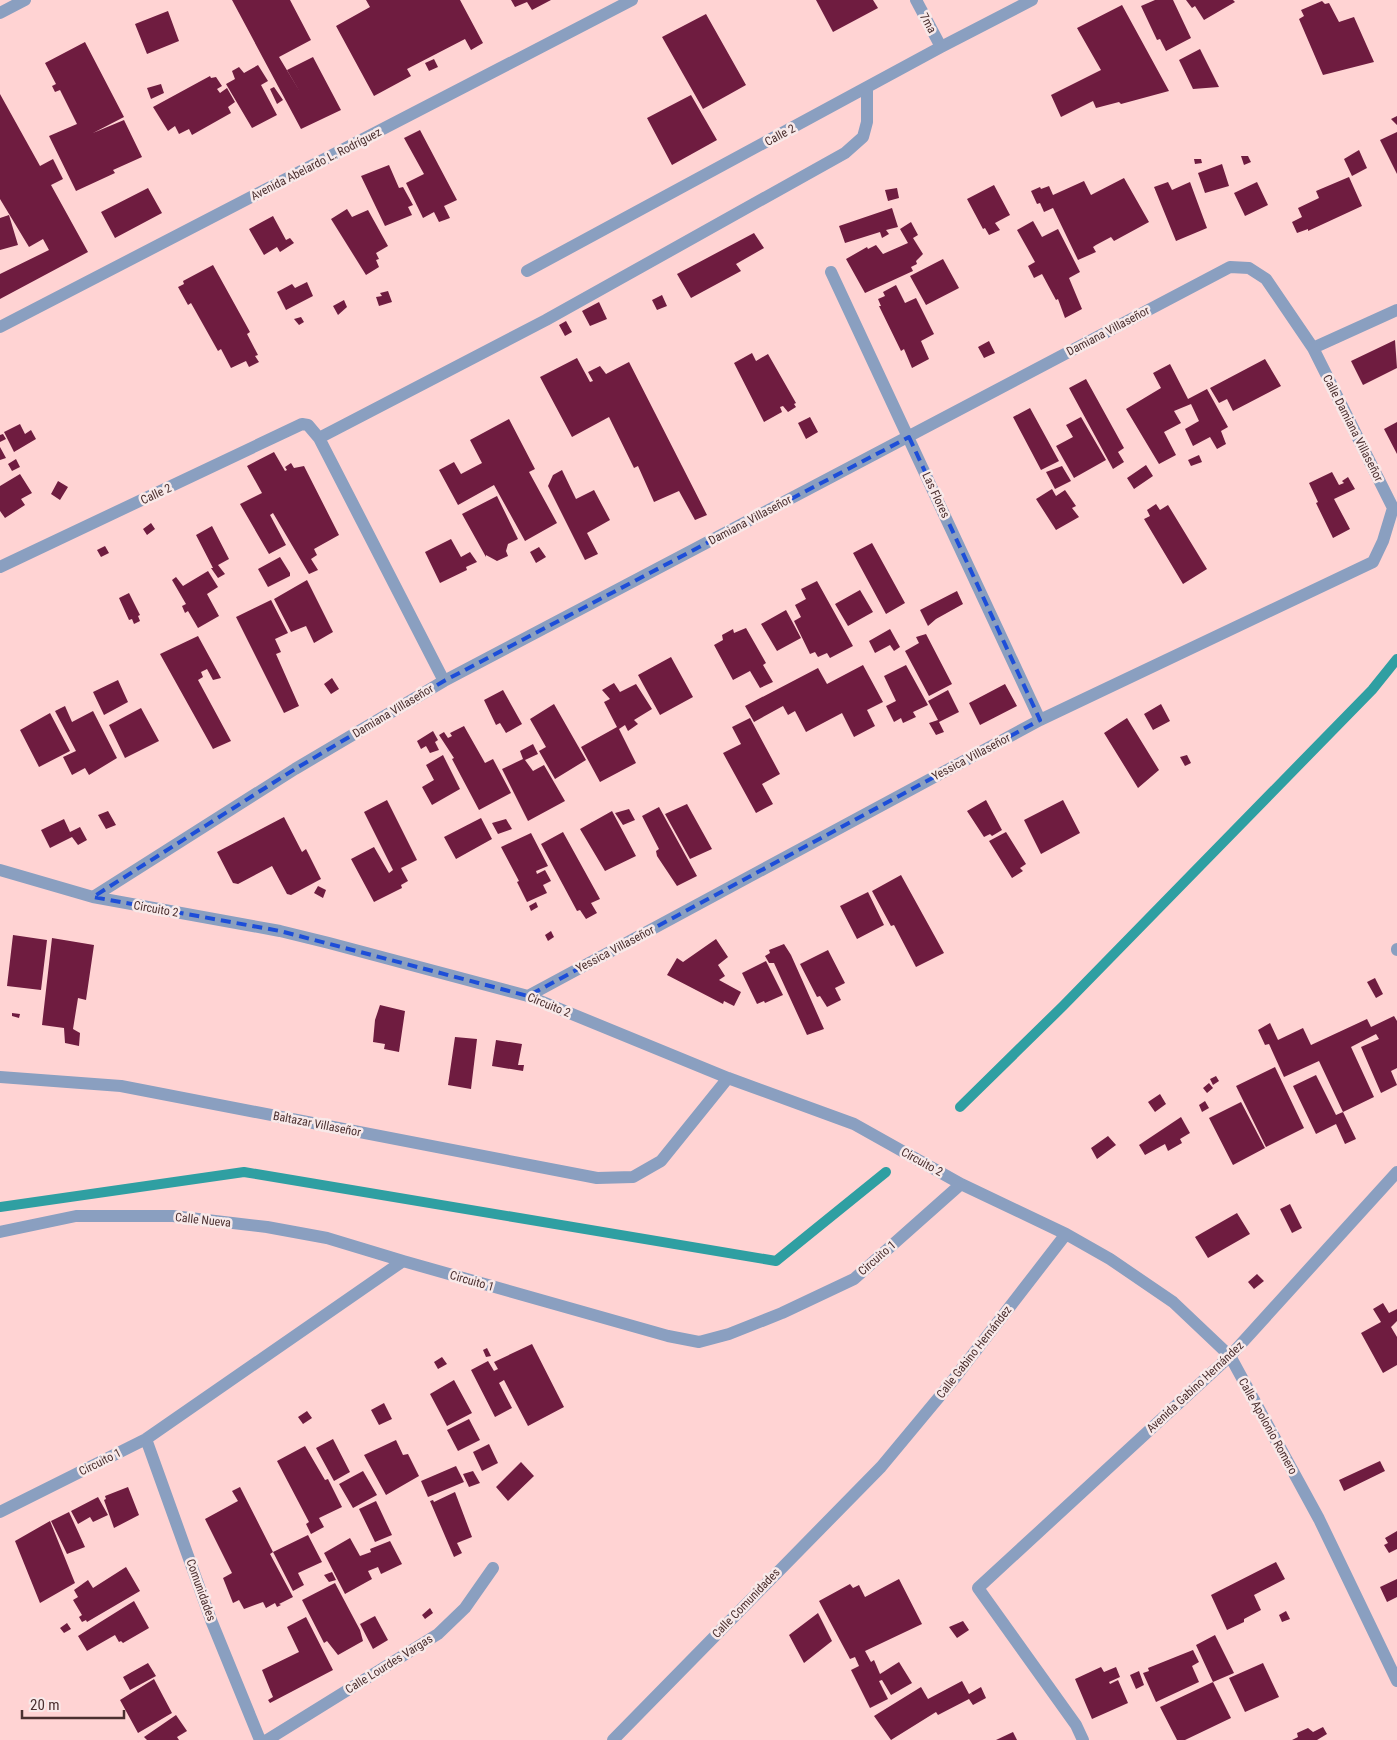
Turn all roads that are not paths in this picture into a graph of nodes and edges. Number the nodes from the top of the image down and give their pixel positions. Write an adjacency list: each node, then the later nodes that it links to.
1 (24, 0): 5 (street)
2 (632, 0): 11 (street, Avenida Abelardo L. Rodríguez)
3 (916, 0): 6 (street, 7ma)
4 (1032, 0): 6 (street, Calle 2)
5 (0, 13)
6 (941, 47): 7 (street, Calle 2)
7 (867, 89): 8 (street, Calle 2); 14 (street)
8 (527, 271)
9 (831, 272): 13 (street, Las Flores)
10 (1397, 310): 12 (street)
11 (0, 327)
12 (1313, 348): 13 (street, Damiana Villaseñor); 15 (street, Calle Damiana Villaseñor)
13 (909, 437): 17 (street, Damiana Villaseñor); 18 (street, Las Flores)
14 (319, 438): 16 (street, Calle 2); 17 (street)
15 (1393, 508): 18 (street, Yessica Villaseñor)
16 (0, 567)
17 (444, 681): 20 (street, Damiana Villaseñor)
18 (1040, 720): 21 (street, Yessica Villaseñor)
19 (0, 870): 20 (street, Circuito 2)
20 (94, 897): 21 (street, Circuito 2)
21 (528, 996): 23 (street, Circuito 2)
22 (0, 1077): 23 (street, Baltazar Villaseñor)
23 (728, 1078): 25 (street, Circuito 2)
24 (1397, 1172): 29 (street, Avenida Gabino Hernández)
25 (961, 1184): 27 (street, Circuito 2); 28 (street, Circuito 1)
26 (0, 1232): 28 (street, Calle Nueva)
27 (1066, 1234): 29 (street, Calle Apolonio Romero); 31 (street, Calle Gabino Hernández)
28 (403, 1261): 30 (street, Circuito 1)
29 (1230, 1356): 34 (street, Calle Apolonio Romero); 38 (street, Avenida Gabino Hernández)
30 (146, 1439): 32 (street, Circuito 1); 35 (street, Comunidades)
31 (881, 1468): 37 (street, Calle Comunidades)
32 (0, 1512)
33 (493, 1568): 36 (street, Calle Lourdes Vargas)
34 (1397, 1681)
35 (260, 1740)
36 (267, 1740)
37 (613, 1740)
38 (1082, 1740)

